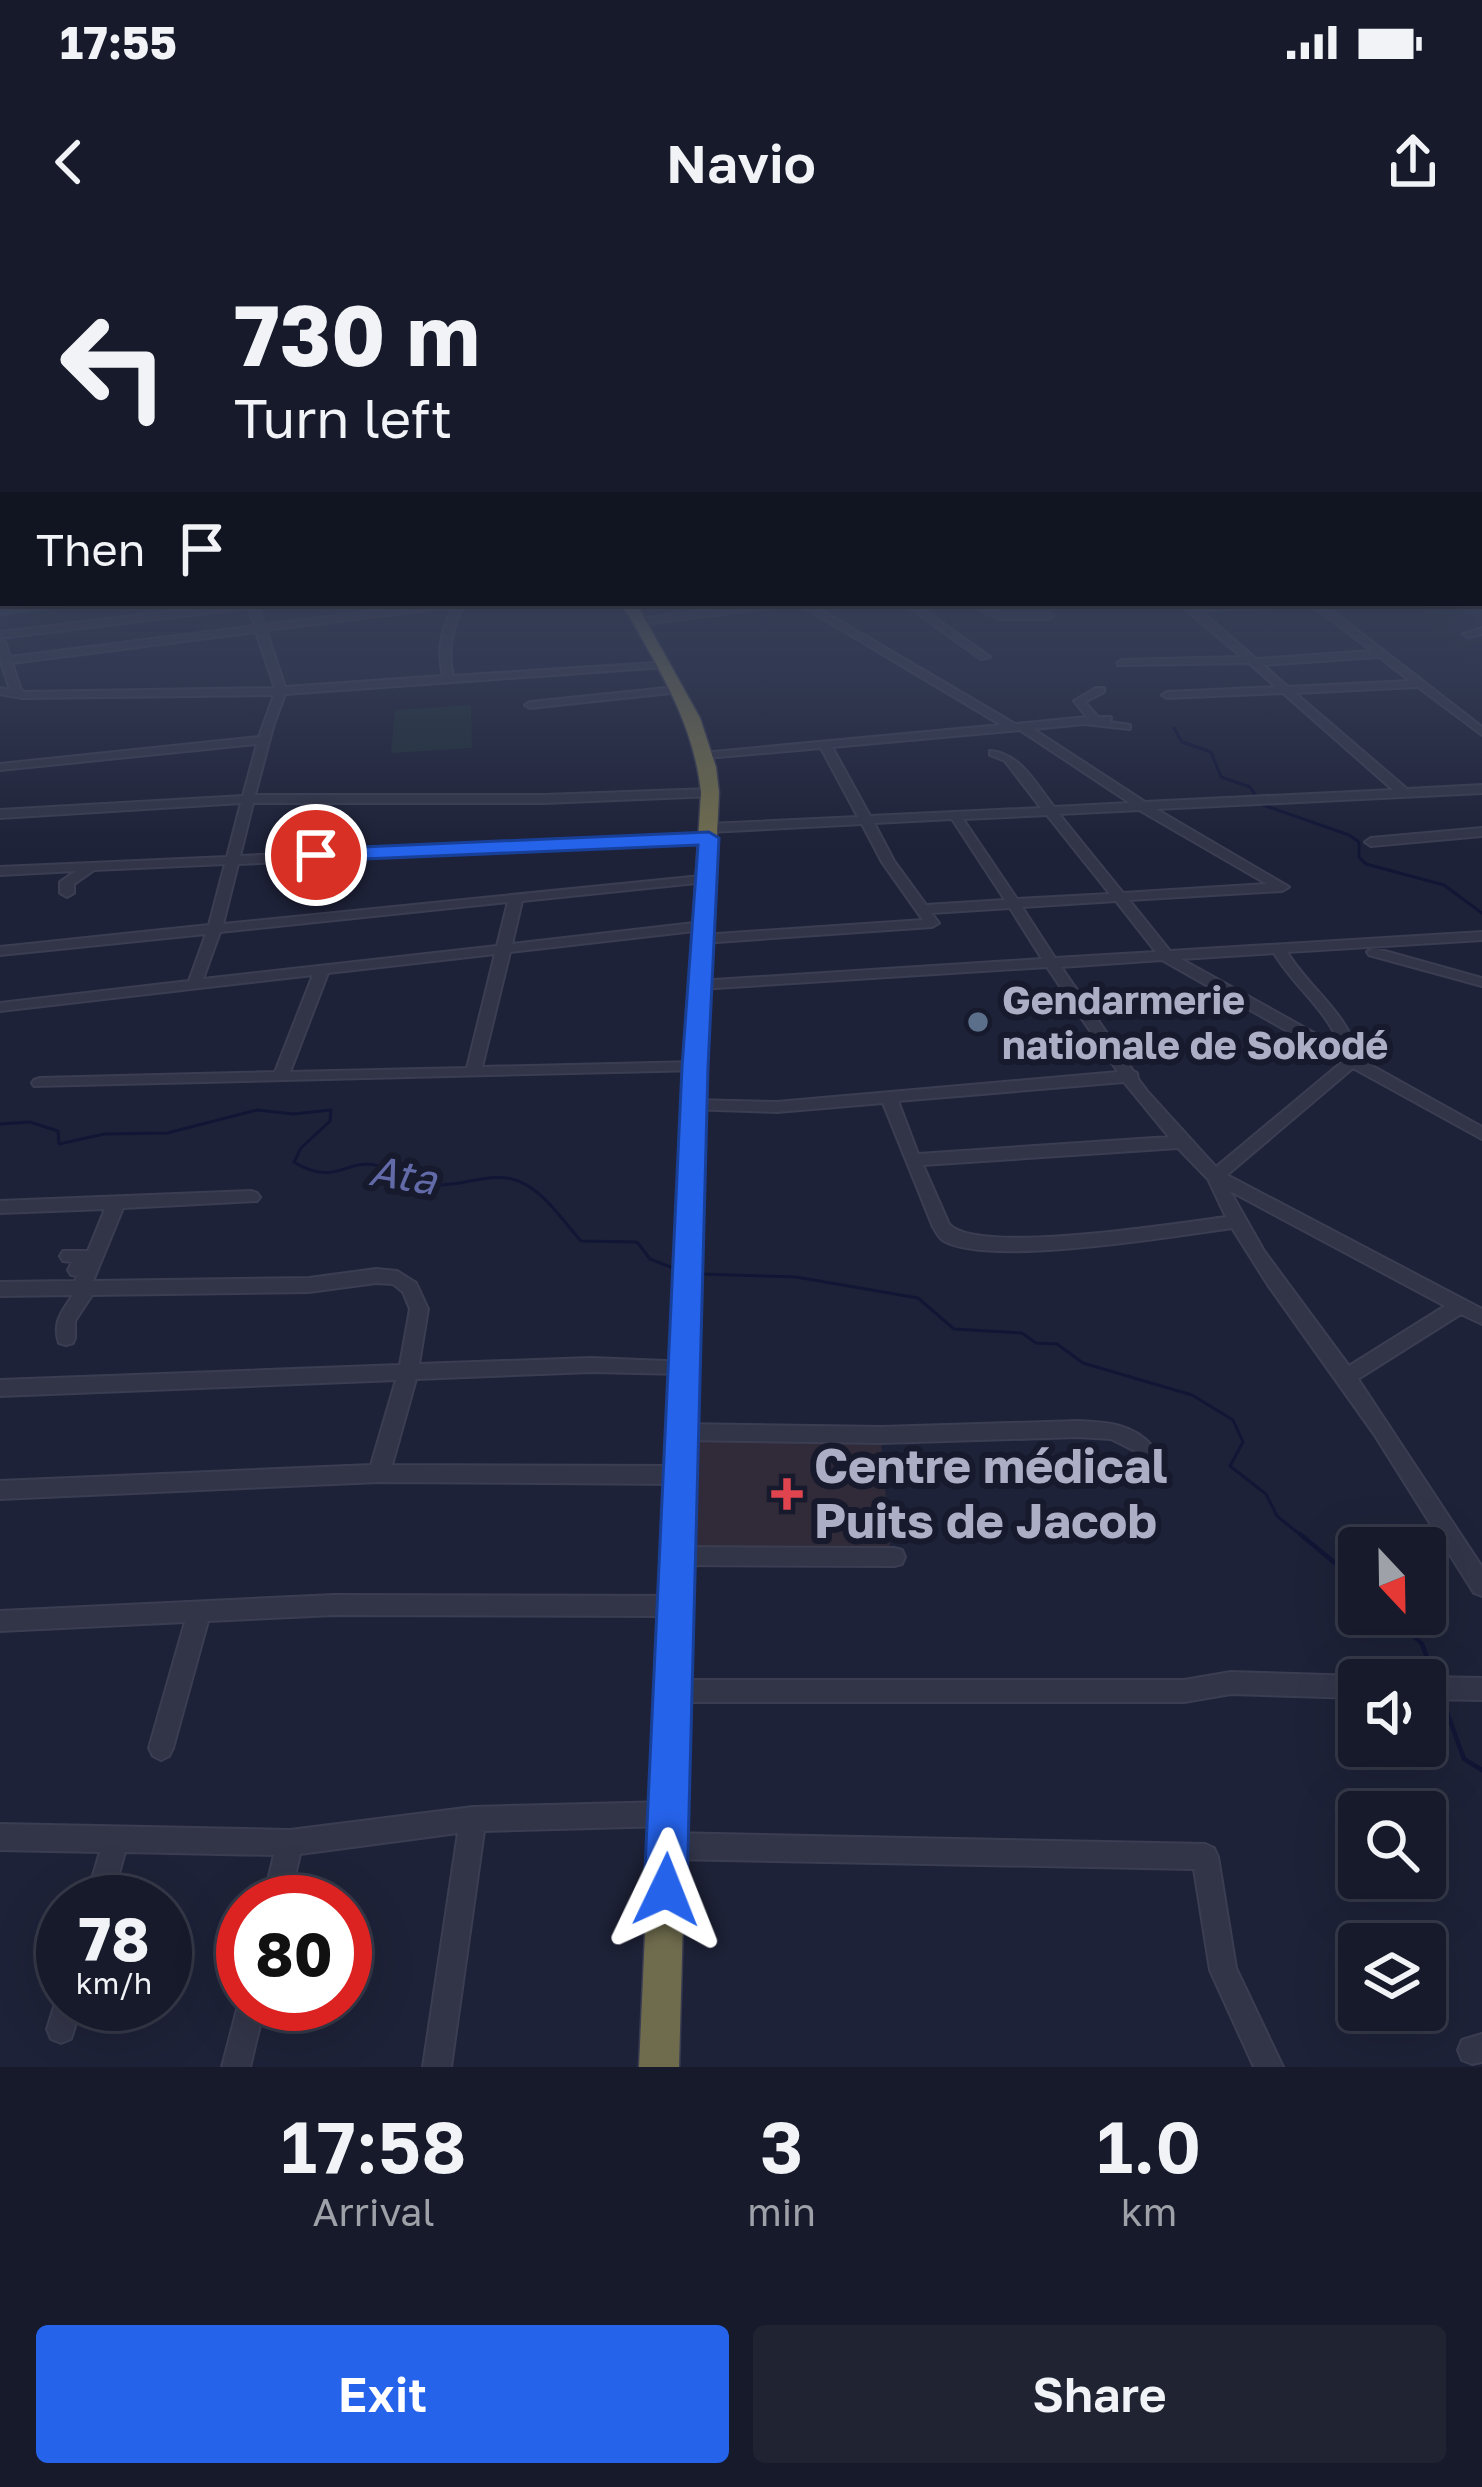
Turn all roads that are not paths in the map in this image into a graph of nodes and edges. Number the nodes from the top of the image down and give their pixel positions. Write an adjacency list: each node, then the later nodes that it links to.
1 (275, 674): 11 (street)
2 (448, 674): 8 (street)
3 (669, 674): 7 (highway)
4 (926, 674): 18 (street)
5 (1269, 674): 12 (street)
6 (1408, 674): 9 (street)
7 (671, 677): 8 (street); 15 (street); 24 (highway)
8 (449, 679): 11 (street)
9 (1421, 684): 12 (street); 20 (street)
10 (1100, 690): 17 (street)
11 (281, 691): 13 (street); 21 (street)
12 (1288, 691): 14 (street); 28 (street)
13 (8, 694)
14 (1167, 695)
15 (530, 704)
16 (1106, 719): 17 (street)
17 (1088, 722): 18 (street); 19 (street)
18 (1020, 728): 22 (street); 30 (street)
19 (1126, 728)
20 (1482, 732)
21 (264, 740): 25 (street); 29 (street)
22 (826, 746): 24 (street); 34 (street)
23 (994, 753): 31 (street)
24 (706, 755): 27 (highway)
25 (0, 767)
26 (1482, 789): 28 (street)
27 (710, 793): 29 (street); 36 (highway)
28 (1404, 793): 30 (street)
29 (248, 799): 32 (street); 38 (street)
30 (1145, 808): 31 (street); 44 (street)
31 (1049, 813): 33 (street); 44 (street)
32 (0, 814)
33 (956, 817): 34 (street); 45 (street)
34 (868, 822): 36 (street); 46 (street)
35 (1482, 832): 37 (street)
36 (709, 833): 38 (street); 41 (highway)
37 (1371, 842)
38 (229, 859): 39 (street); 47 (street)
39 (95, 866): 40 (street); 42 (street)
40 (0, 871)
41 (706, 878): 43 (street); 48 (highway)
42 (68, 893)
43 (516, 898): 47 (street); 50 (street)
44 (1120, 899): 45 (street); 54 (street)
45 (1012, 905): 46 (street); 55 (street)
46 (926, 909): 48 (street)
47 (215, 927): 53 (street); 57 (street)
48 (702, 933): 50 (street); 59 (highway)
49 (1482, 936): 51 (street)
50 (504, 947): 56 (street); 63 (street)
51 (1356, 947): 52 (street); 58 (street)
52 (1278, 949): 54 (street); 61 (street)
53 (0, 951)
54 (1167, 957): 55 (street); 61 (street)
55 (1051, 962): 59 (street); 65 (street)
56 (323, 968): 57 (street); 64 (street)
57 (195, 982): 60 (street)
58 (1482, 982)
59 (699, 985): 62 (highway)
60 (0, 1007)
61 (1351, 1062): 70 (street); 74 (street)
62 (695, 1067): 63 (street); 68 (highway)
63 (474, 1070): 64 (street)
64 (281, 1076): 66 (street)
65 (1132, 1076): 67 (street); 72 (street)
66 (40, 1083)
67 (889, 1098): 68 (street); 73 (street)
68 (693, 1105): 85 (highway)
69 (1482, 1117): 70 (street)
70 (1462, 1122): 71 (street)
71 (1482, 1134)
72 (1179, 1142): 73 (street); 74 (street)
73 (913, 1160): 78 (street)
74 (1215, 1176): 78 (street); 82 (street)
75 (251, 1197): 76 (street)
76 (117, 1201): 77 (street); 80 (street)
77 (0, 1207)
78 (1234, 1222): 87 (street)
79 (69, 1256): 80 (street)
80 (85, 1284): 81 (street); 84 (street); 86 (street)
81 (0, 1288)
82 (1461, 1305): 83 (street); 87 (street)
83 (1482, 1317)
84 (66, 1338)
85 (684, 1367): 86 (street); 89 (highway)
86 (408, 1373): 88 (street); 91 (street)
87 (1346, 1377): 96 (street)
88 (0, 1388)
89 (682, 1432): 90 (street); 92 (highway)
90 (1143, 1447)
91 (379, 1473): 92 (street); 93 (street)
92 (680, 1475): 94 (highway)
93 (0, 1490)
94 (678, 1556): 95 (street); 97 (highway)
95 (894, 1558)
96 (1482, 1586)
97 (676, 1606): 98 (street); 103 (highway)
98 (199, 1614): 99 (street); 104 (street)
99 (0, 1621)
100 (1338, 1687): 103 (street)
101 (1446, 1689): 102 (street)
102 (1482, 1689)
103 (673, 1691): 105 (highway)
104 (161, 1748)
105 (669, 1814): 106 (street); 110 (highway)
106 (473, 1820): 109 (street); 115 (street)
107 (0, 1837): 108 (street)
108 (117, 1838): 109 (street); 111 (street)
109 (290, 1843): 112 (street)
110 (668, 1846): 116 (highway); 117 (street)
111 (106, 1875)
112 (282, 1875)
113 (245, 2031): 114 (street)
114 (236, 2067)
115 (436, 2067)
116 (659, 2067)
117 (1270, 2067)

